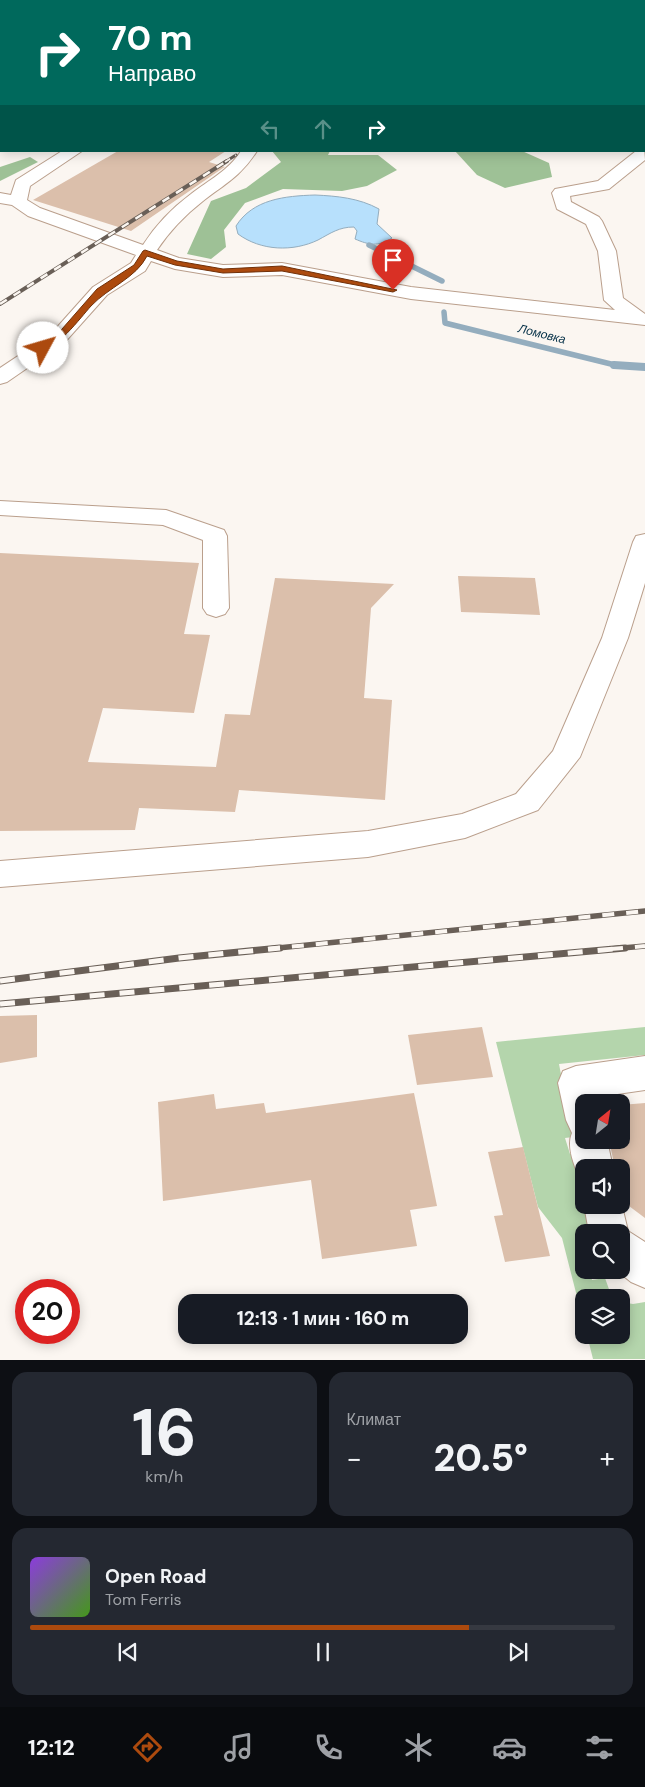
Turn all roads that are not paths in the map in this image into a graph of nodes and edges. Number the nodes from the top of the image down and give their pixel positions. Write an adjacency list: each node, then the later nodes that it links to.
1 (72, 152): 5 (street)
2 (248, 152): 6 (street)
3 (645, 152): 7 (street)
4 (0, 198): 5 (street)
5 (18, 201): 6 (street)
6 (145, 252): 7 (street); 8 (street)
7 (643, 320)
8 (0, 378)
9 (0, 508): 11 (street)
10 (645, 542): 12 (street)
11 (216, 608)
12 (0, 874)
13 (645, 1073): 14 (street)
14 (578, 1094)
15 (630, 1256): 16 (street)
16 (645, 1268)

